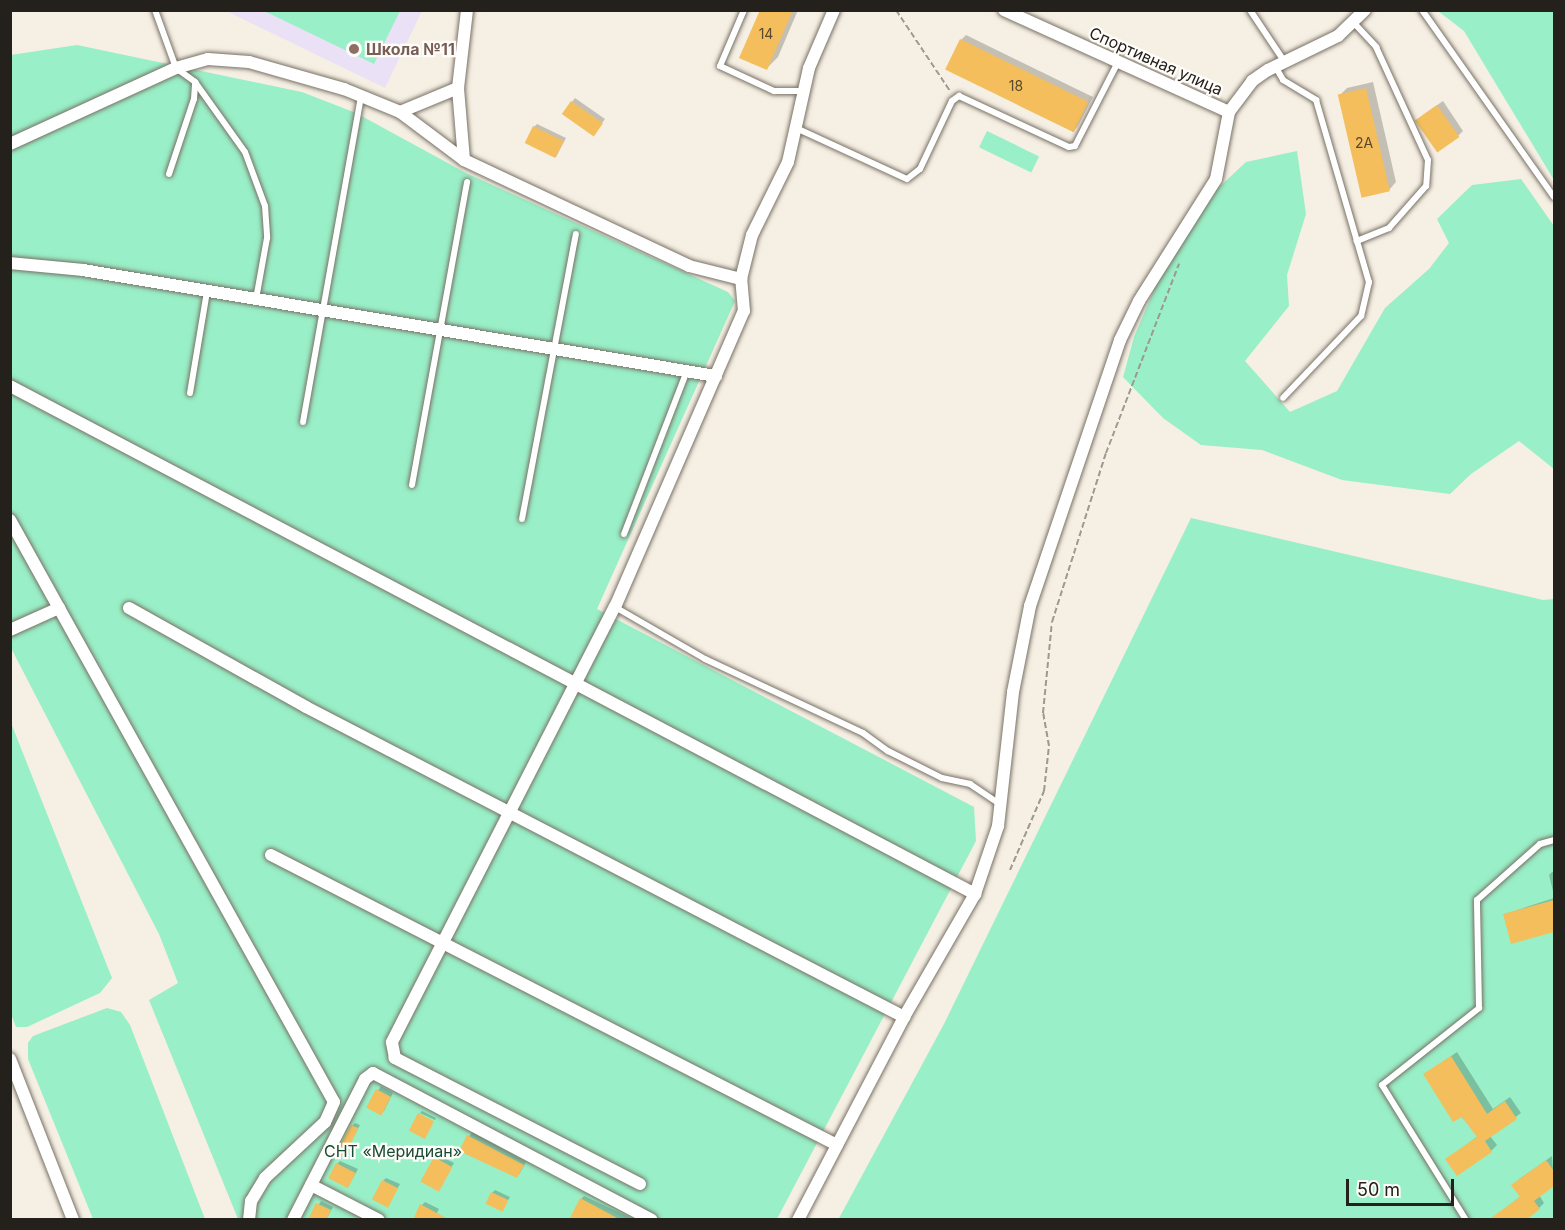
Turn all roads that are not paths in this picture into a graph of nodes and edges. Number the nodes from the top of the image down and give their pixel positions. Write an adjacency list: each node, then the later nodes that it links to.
1 (155, 10): 12 (lane)
2 (467, 10): 14 (street)
3 (744, 10): 15 (lane)
4 (834, 10): 15 (street)
5 (1004, 10): 10 (street, Спортивная улица)
6 (1250, 10): 11 (lane)
7 (1365, 10): 9 (street)
8 (1422, 10): 24 (lane)
9 (1354, 23): 11 (street); 26 (lane)
10 (1118, 62): 18 (street, Спортивная улица); 19 (lane)
11 (1280, 63): 18 (street); 26 (lane)
12 (176, 68): 13 (lane); 16 (street); 20 (street)
13 (195, 82): 22 (lane); 30 (lane)
14 (458, 88): 17 (street); 21 (street)
15 (804, 91): 19 (street)
16 (361, 96): 17 (street); 31 (lane)
17 (400, 112): 21 (street)
18 (1229, 112): 49 (street)
19 (796, 128): 28 (street)
20 (10, 144)
21 (464, 160): 28 (street)
22 (169, 174)
23 (467, 182): 32 (lane)
24 (1554, 197)
25 (576, 234): 33 (lane)
26 (1357, 241): 38 (lane)
27 (10, 262): 29 (street)
28 (741, 279): 35 (street)
29 (207, 291): 30 (street); 37 (lane)
30 (256, 299): 31 (street)
31 (321, 310): 32 (street); 39 (lane)
32 (438, 331): 33 (street); 40 (lane)
33 (552, 349): 34 (street); 41 (lane)
34 (687, 371): 35 (street); 43 (lane)
35 (716, 376): 44 (street)
36 (10, 386): 48 (street)
37 (190, 393)
38 (1283, 398)
39 (303, 422)
40 (412, 485)
41 (522, 519)
42 (10, 520): 45 (street)
43 (624, 534)
44 (615, 607): 48 (street); 49 (lane)
45 (59, 608): 47 (street); 61 (street)
46 (129, 608): 50 (street)
47 (10, 630)
48 (576, 682): 50 (street); 53 (street)
49 (1001, 804): 53 (street)
50 (510, 811): 54 (street); 55 (street)
51 (1554, 840): 66 (lane)
52 (272, 855): 54 (street)
53 (975, 894): 55 (street)
54 (443, 942): 57 (street); 58 (street)
55 (904, 1017): 57 (street)
56 (10, 1059): 60 (street)
57 (837, 1145): 65 (street)
58 (640, 1184)
59 (310, 1185): 62 (street); 63 (street); 64 (street)
60 (73, 1220)
61 (249, 1220)
62 (293, 1220)
63 (379, 1220)
64 (652, 1220)
65 (798, 1220)
66 (1466, 1220)

